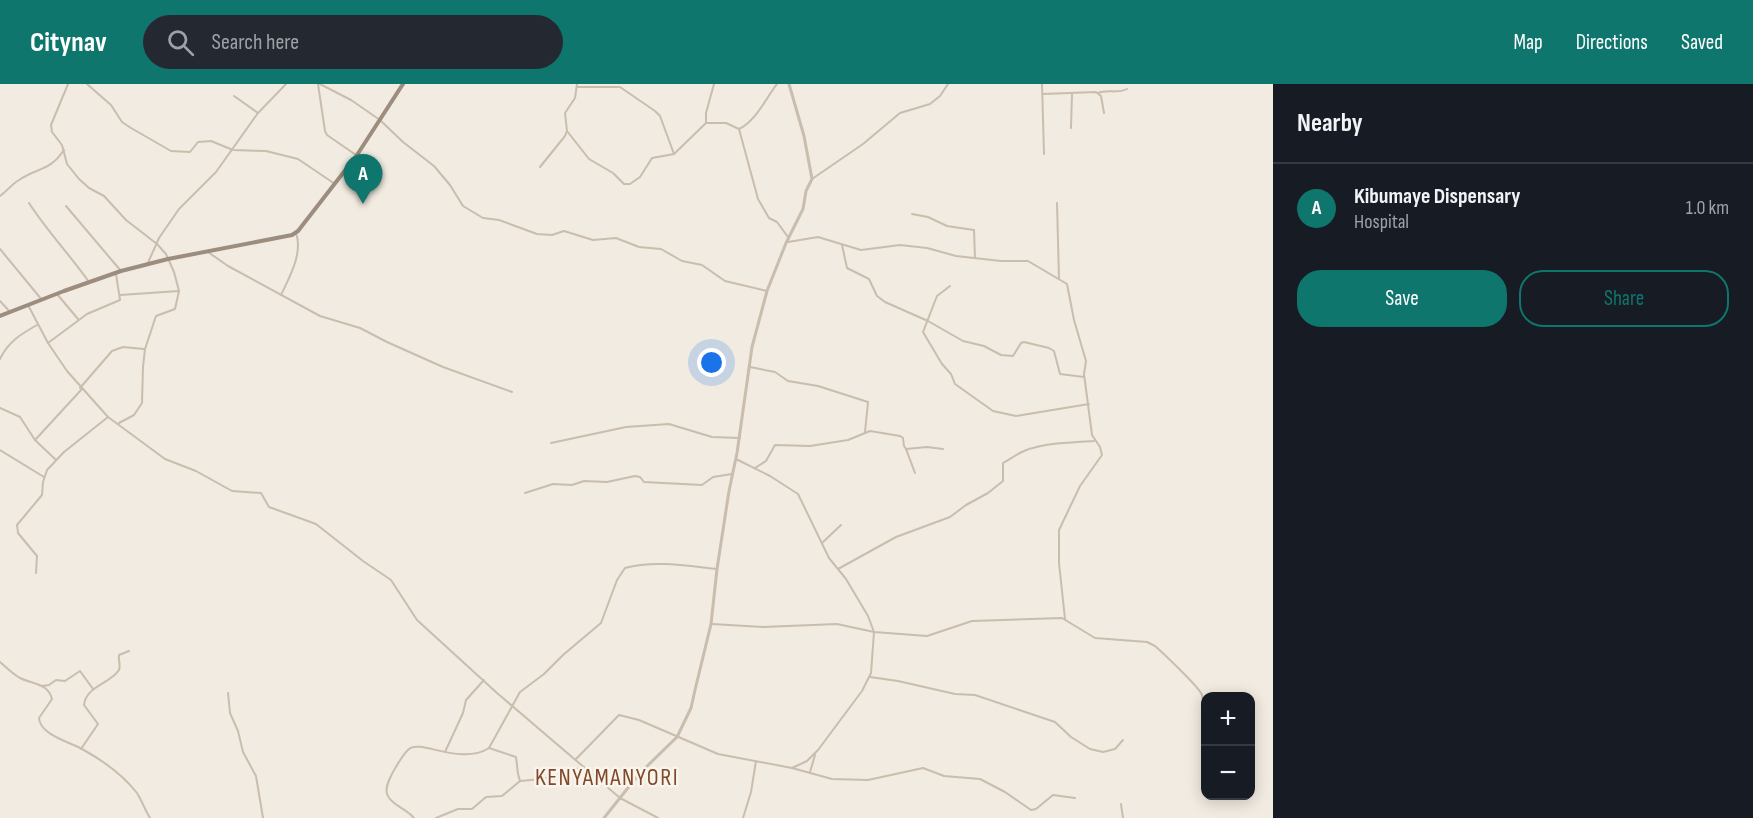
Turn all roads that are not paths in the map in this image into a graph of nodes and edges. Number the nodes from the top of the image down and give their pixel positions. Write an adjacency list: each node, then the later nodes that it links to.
1 (68, 84): 24 (street)
2 (87, 84): 25 (street)
3 (286, 84): 17 (street)
4 (404, 84): 19 (main road)
5 (714, 84): 20 (street)
6 (777, 84): 22 (street)
7 (789, 84): 30 (street)
8 (948, 84): 30 (street)
9 (1042, 84): 14 (street)
10 (321, 85): 19 (street); 28 (street)
11 (577, 86): 23 (street); 26 (street)
12 (1127, 89): 13 (street)
13 (1098, 93): 15 (street); 18 (street)
14 (1043, 94): 15 (street); 27 (street)
15 (1072, 94): 21 (street)
16 (234, 96): 17 (street)
17 (258, 113): 25 (street)
18 (1104, 113)
19 (380, 120): 28 (main road); 52 (street)
20 (706, 123): 22 (street); 26 (street)
21 (1071, 128)
22 (739, 129): 38 (street)
23 (567, 131): 26 (street); 29 (street)
24 (64, 150): 32 (street); 40 (street)
25 (233, 150): 31 (street); 40 (street)
26 (674, 154)
27 (1044, 154)
28 (357, 155): 31 (main road)
29 (540, 167)
30 (812, 178): 38 (street)
31 (335, 184): 37 (main road)
32 (0, 196)
33 (29, 203): 49 (street)
34 (1057, 203): 48 (street)
35 (66, 206): 47 (street)
36 (912, 214): 44 (street)
37 (296, 233): 43 (main road); 55 (street)
38 (788, 237): 39 (street)
39 (786, 243): 41 (street); 52 (street)
40 (157, 244): 45 (street); 46 (street)
41 (842, 245): 44 (street); 62 (street)
42 (0, 249): 56 (street)
43 (208, 252): 45 (main road); 55 (street)
44 (975, 258): 48 (street)
45 (168, 259): 46 (main road); 51 (street)
46 (147, 265): 47 (main road)
47 (118, 272): 49 (main road); 54 (street)
48 (1059, 279): 68 (street)
49 (89, 282): 53 (main road)
50 (950, 286): 62 (street)
51 (179, 291): 54 (street); 65 (street)
52 (767, 291): 67 (street)
53 (57, 294): 56 (main road); 61 (street)
54 (120, 295): 61 (street)
55 (281, 295): 70 (street)
56 (42, 300): 58 (main road)
57 (0, 301): 59 (street)
58 (27, 305): 59 (main road); 63 (street)
59 (10, 312): 60 (main road)
60 (0, 316)
61 (78, 320): 64 (street)
62 (928, 321): 68 (street); 71 (street)
63 (38, 325): 64 (street); 66 (street)
64 (48, 343): 69 (street)
65 (145, 349): 69 (street); 74 (street)
66 (0, 358)
67 (750, 367): 75 (street); 76 (street)
68 (1084, 376): 71 (street)
69 (81, 388): 73 (street); 77 (street)
70 (512, 392)
71 (1089, 404): 78 (street)
72 (0, 408): 77 (street)
73 (108, 417): 74 (street); 84 (street)
74 (118, 424): 101 (street)
75 (865, 432): 80 (street); 85 (street)
76 (740, 438): 79 (street); 83 (street)
77 (35, 440): 84 (street)
78 (1095, 441): 93 (street); 95 (street)
79 (551, 443)
80 (906, 448): 81 (street); 86 (street)
81 (943, 449)
82 (0, 450): 88 (street)
83 (736, 459): 85 (street); 87 (street)
84 (56, 460): 88 (street)
85 (755, 468): 91 (street)
86 (915, 473)
87 (732, 474): 89 (street); 92 (street)
88 (44, 477): 94 (street)
89 (525, 492)
90 (841, 525): 91 (street)
91 (822, 543): 93 (street)
92 (717, 569): 96 (street); 106 (street)
93 (838, 569): 97 (street)
94 (36, 573)
95 (1065, 619): 97 (street); 104 (street)
96 (711, 624): 97 (street); 107 (street)
97 (874, 632): 100 (street)
98 (129, 651): 103 (street)
99 (0, 662): 102 (street)
100 (870, 676): 108 (street); 111 (street)
101 (484, 680): 106 (street); 112 (street)
102 (42, 686): 103 (street); 110 (street)
103 (93, 689): 110 (street)
104 (1201, 692)
105 (228, 693): 123 (street)
106 (513, 707): 109 (street); 113 (street)
107 (677, 737): 113 (street); 114 (street); 119 (street)
108 (1123, 740)
109 (489, 748): 112 (street); 118 (street)
110 (81, 749): 122 (street)
111 (818, 750): 116 (street); 117 (street)
112 (445, 752): 124 (street)
113 (575, 759): 115 (street)
114 (756, 761): 116 (street); 128 (street)
115 (584, 767): 118 (street); 119 (street)
116 (792, 768): 117 (street)
117 (810, 772): 120 (street)
118 (520, 781): 125 (street)
119 (620, 798): 126 (street); 127 (street)
120 (1075, 798)
121 (1121, 804): 129 (street)
122 (150, 818)
123 (263, 818)
124 (414, 818)
125 (436, 818)
126 (604, 818)
127 (658, 818)
128 (743, 818)
129 (1123, 818)

